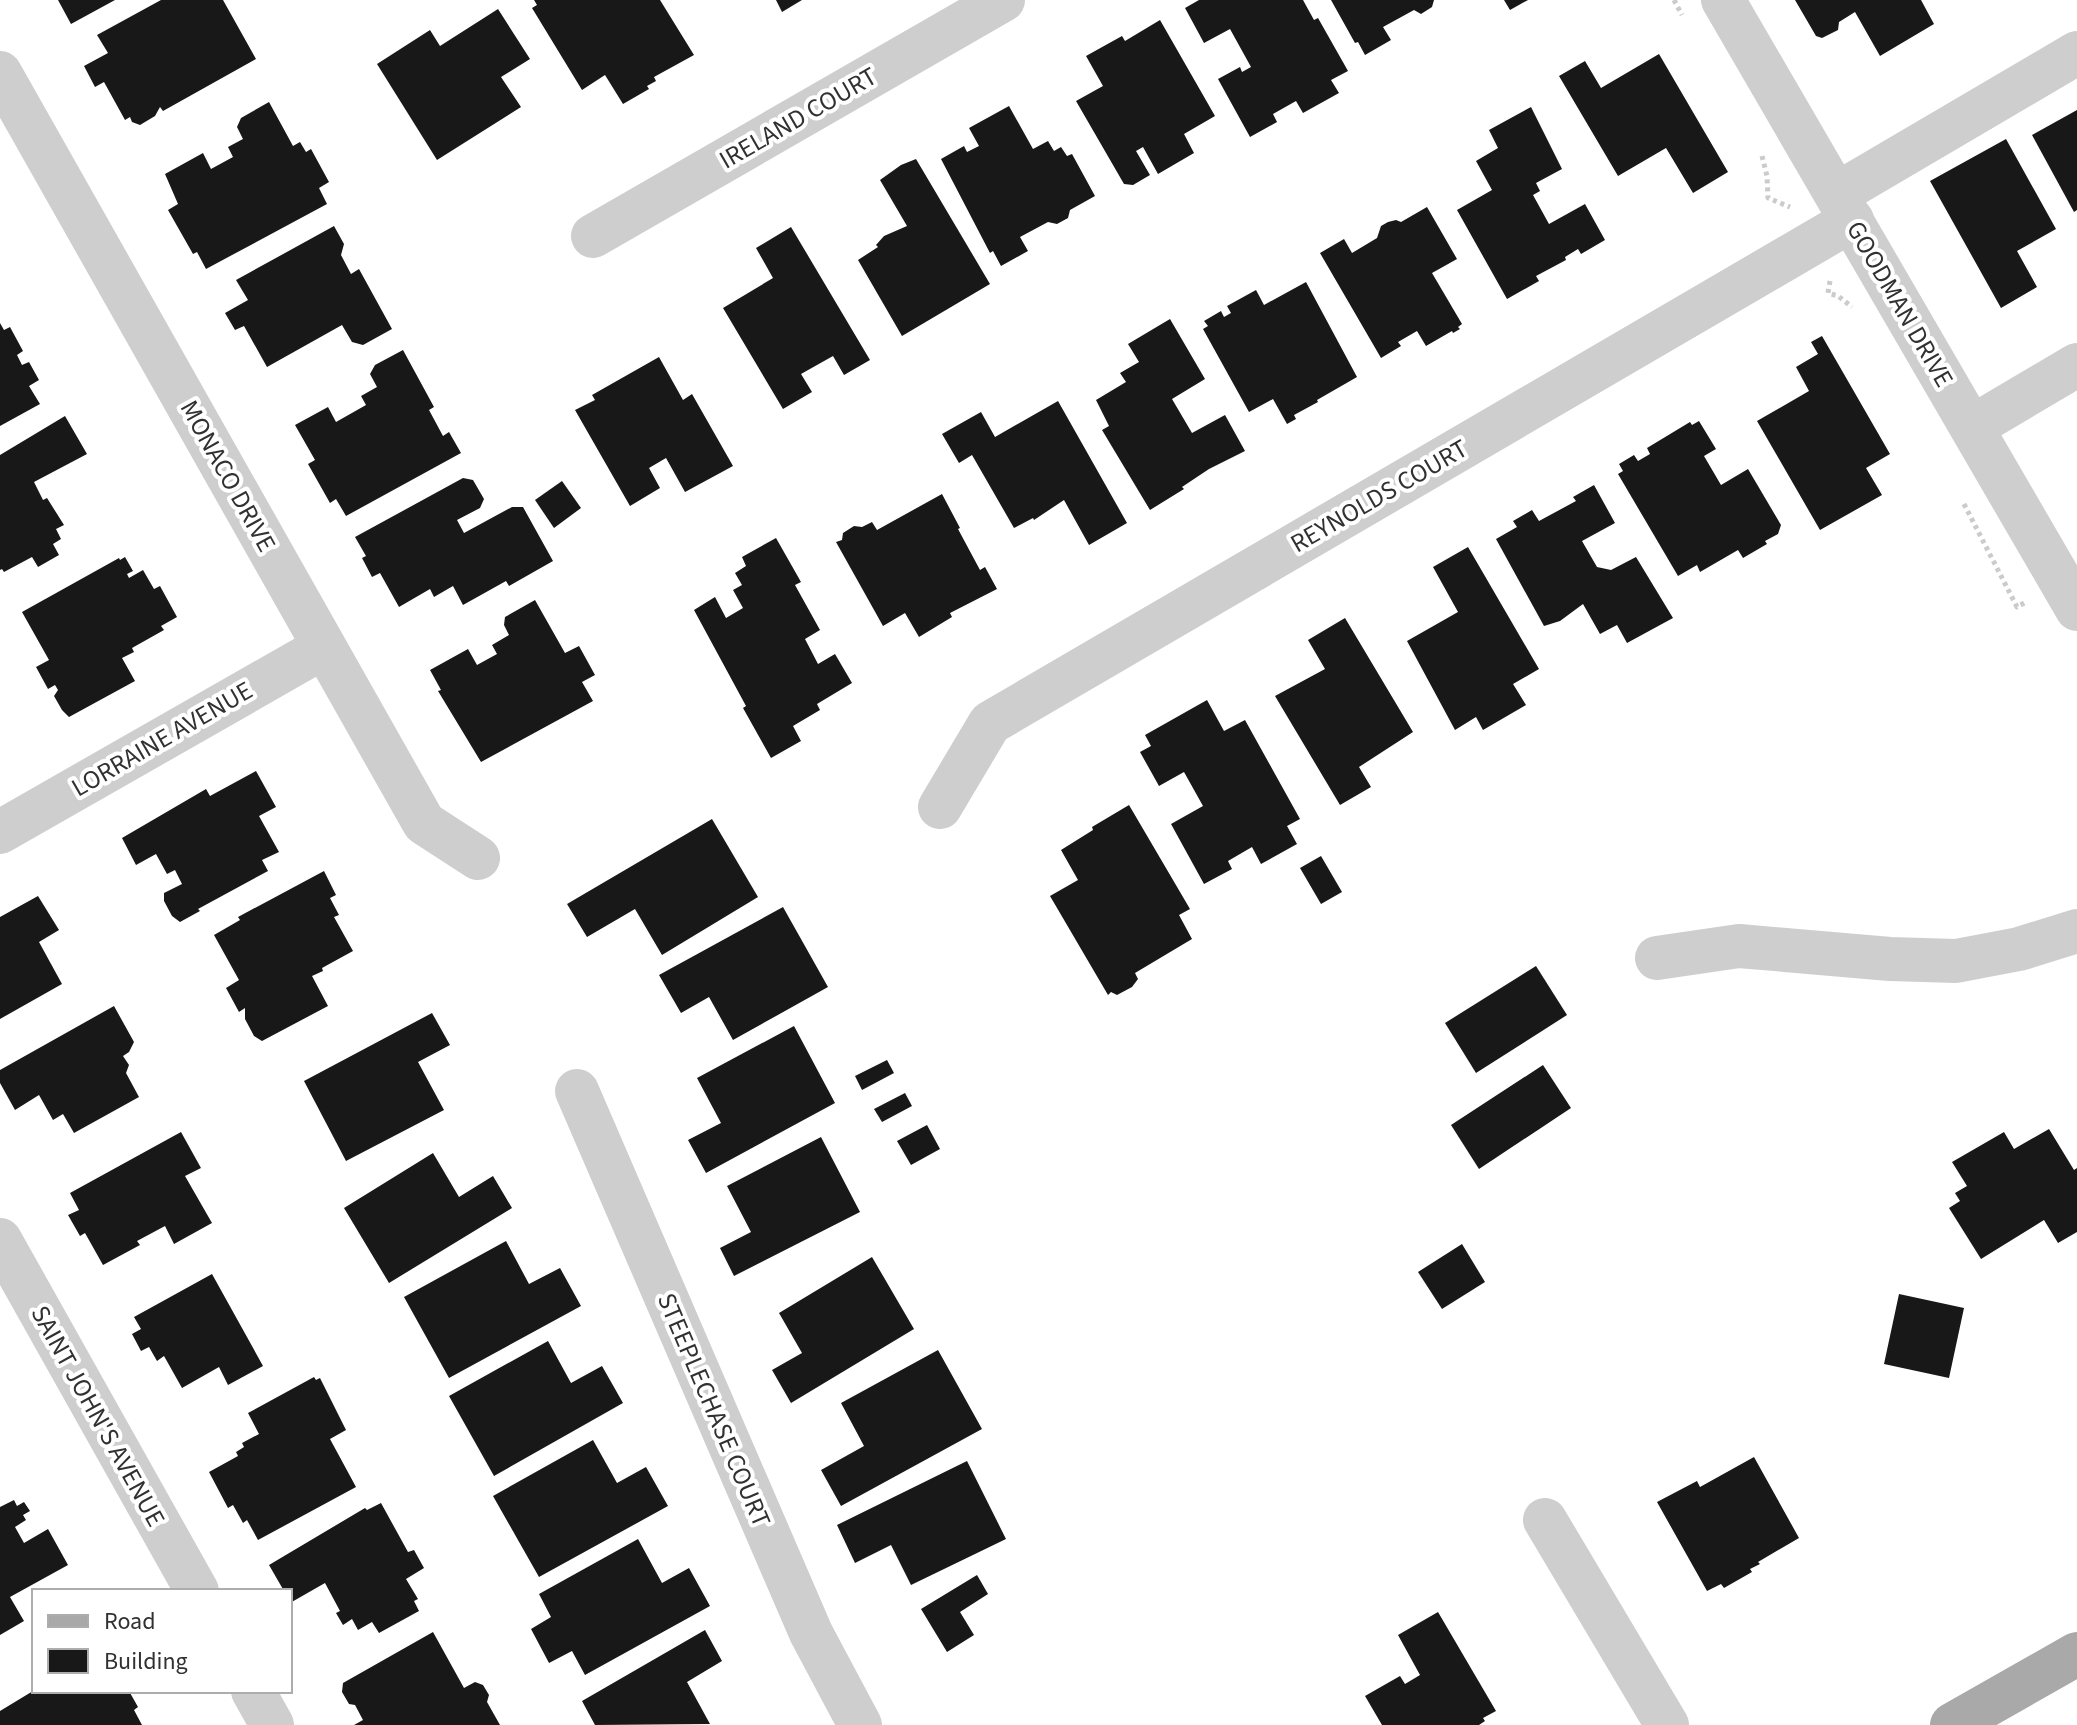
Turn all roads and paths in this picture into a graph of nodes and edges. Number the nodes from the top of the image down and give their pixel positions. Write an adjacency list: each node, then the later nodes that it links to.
1 (1003, 0): 10 (street, IRELAND COURT)
2 (1674, 0): 4 (path)
3 (1723, 0): 9 (street, GOODMAN DRIVE)
4 (1690, 28)
5 (2077, 53): 9 (street, REYNOLDS COURT)
6 (0, 73): 14 (street, MONACO DRIVE)
7 (1761, 151): 8 (path)
8 (1790, 207)
9 (1844, 207): 12 (street, GOODMAN DRIVE); 15 (street, REYNOLDS COURT)
10 (593, 236)
11 (2077, 365): 12 (street)
12 (1972, 427): 13 (street, GOODMAN DRIVE)
13 (2077, 609)
14 (324, 647): 16 (street, LORRAINE AVENUE); 17 (street, MONACO DRIVE)
15 (940, 807)
16 (0, 832)
17 (478, 858)
18 (2077, 931): 19 (street)
19 (1657, 958)
20 (577, 1091): 27 (street, STEEPLECHASE COURT)
21 (0, 1240): 23 (street, SAINT JOHN'S AVENUE)
22 (1545, 1520): 28 (street)
23 (196, 1589)
24 (2077, 1654): 29 (main road)
25 (254, 1693): 26 (street)
26 (272, 1725)
27 (860, 1725)
28 (1667, 1725)
29 (1952, 1725)

